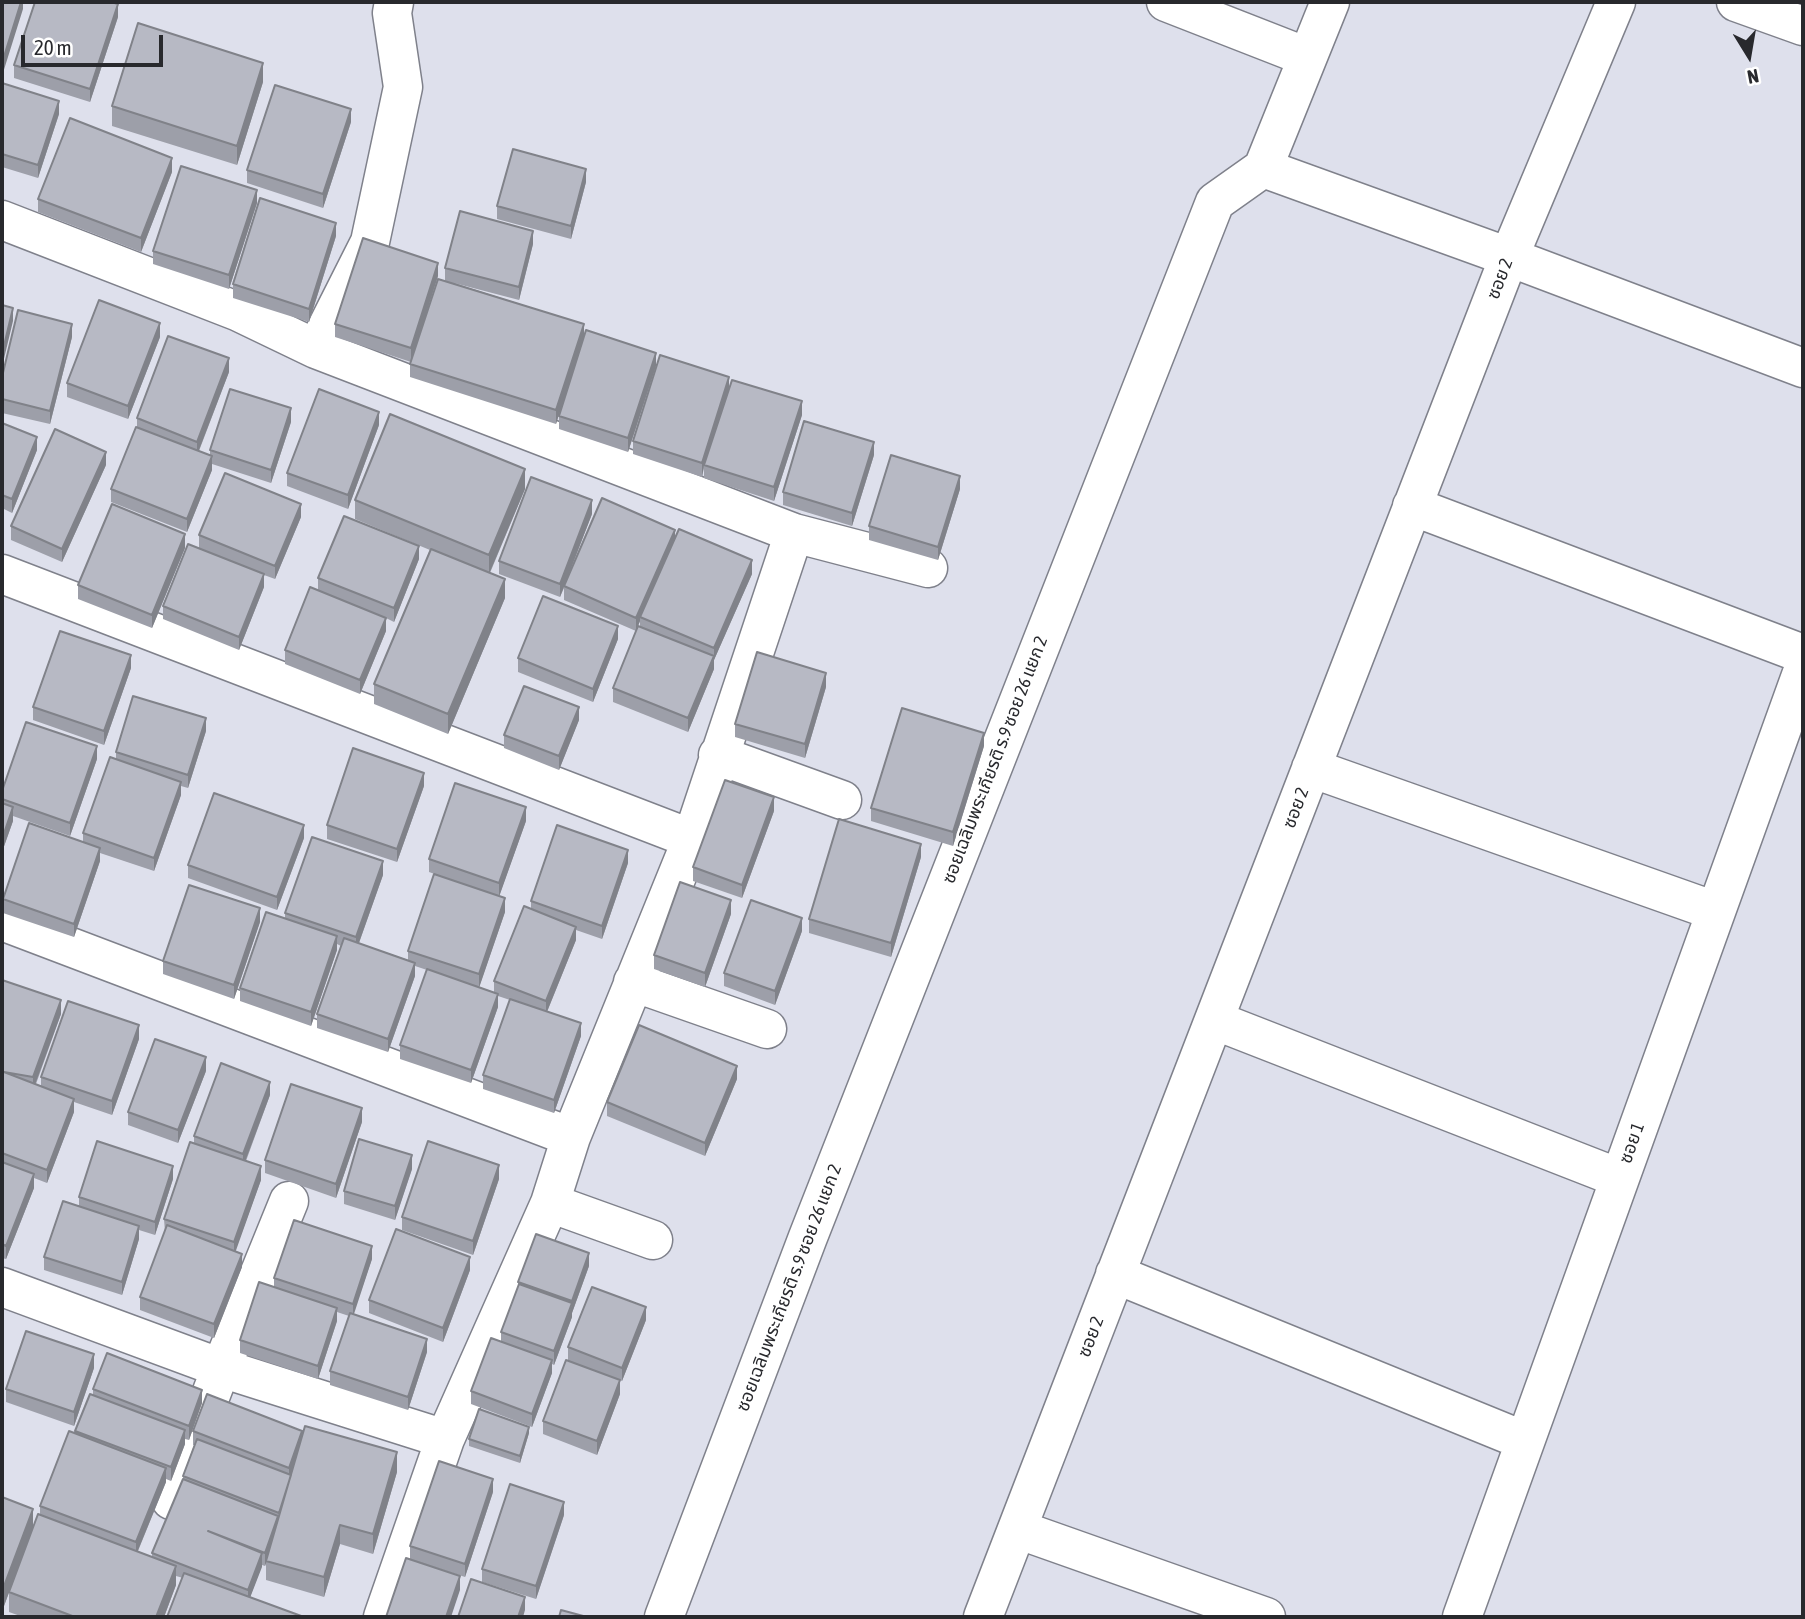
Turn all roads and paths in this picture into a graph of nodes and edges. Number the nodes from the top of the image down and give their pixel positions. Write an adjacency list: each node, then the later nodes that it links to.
1 (1166, 2): 7 (street)
2 (1330, 2): 7 (street)
3 (1616, 2): 10 (street, ซอย 2)
4 (1736, 2): 6 (street)
5 (384, 5): 11 (street)
6 (1803, 26)
7 (1307, 57): 8 (street)
8 (1263, 168): 10 (street); 41 (street, ซอยเฉลิมพระเกียรติ ร.9 ซอย 26 แยก 2)
9 (2, 220): 11 (street)
10 (1509, 257): 12 (street); 13 (street, ซอย 2)
11 (316, 349): 14 (street)
12 (1803, 368)
13 (1412, 506): 17 (street); 20 (street, ซอย 2)
14 (794, 533): 15 (street); 19 (street)
15 (928, 568)
16 (2, 575): 22 (street)
17 (1803, 654)
18 (1803, 670): 23 (street, ซอย 1)
19 (718, 755): 21 (street); 22 (street)
20 (1311, 768): 23 (street); 26 (street, ซอย 2)
21 (842, 800)
22 (692, 839): 25 (street)
23 (1715, 911): 29 (street, ซอย 1)
24 (2, 921): 28 (street)
25 (633, 982): 27 (street); 28 (street)
26 (1214, 1020): 29 (street); 33 (street, ซอย 2)
27 (767, 1029)
28 (571, 1137): 31 (street)
29 (1619, 1178): 37 (street, ซอย 1)
30 (289, 1201): 35 (street)
31 (550, 1203): 32 (street); 36 (street)
32 (653, 1240)
33 (1115, 1274): 37 (street); 39 (street, ซอย 2)
34 (2, 1286): 35 (street)
35 (220, 1368): 36 (street); 38 (street)
36 (445, 1438): 40 (street)
37 (1525, 1441): 44 (street, ซอย 1)
38 (171, 1500)
39 (1017, 1529): 42 (street, ซอย 2); 43 (street)
40 (383, 1617)
41 (664, 1617)
42 (983, 1617)
43 (1266, 1617)
44 (1461, 1617)

